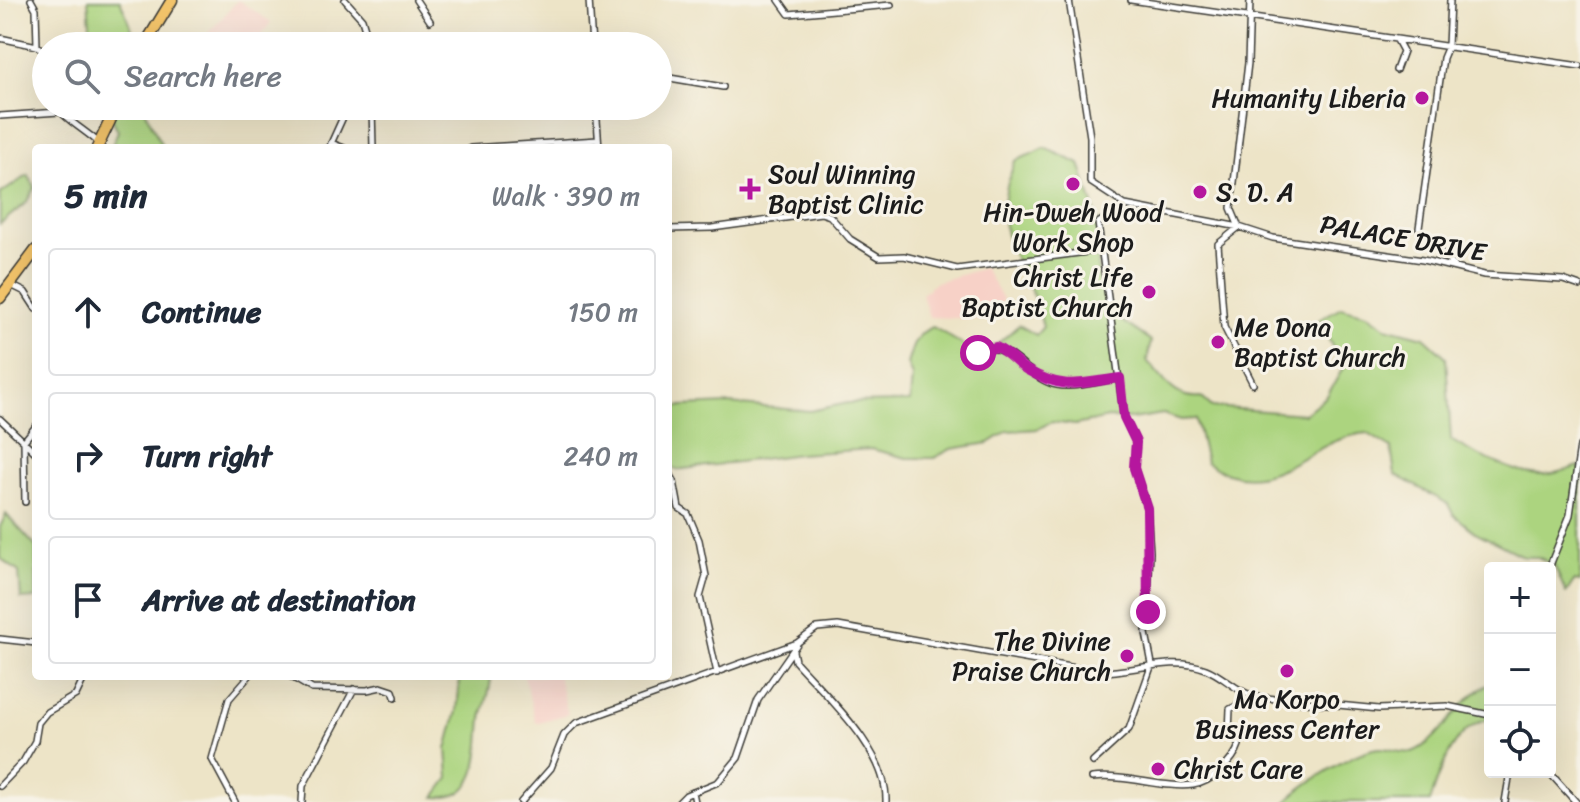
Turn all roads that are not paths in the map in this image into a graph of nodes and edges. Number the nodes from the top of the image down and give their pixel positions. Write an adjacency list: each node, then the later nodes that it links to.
1 (31, 0): 14 (street)
2 (172, 0): 15 (highway)
3 (345, 0): 16 (street)
4 (416, 0): 13 (street)
5 (589, 0): 17 (street)
6 (779, 0): 11 (street)
7 (1069, 0): 40 (street)
8 (1131, 0): 12 (street)
9 (1250, 0): 12 (street)
10 (1450, 0): 21 (street)
11 (891, 5)
12 (1250, 19): 19 (street); 41 (street)
13 (430, 21)
14 (37, 32)
15 (155, 32)
16 (366, 32)
17 (591, 32)
18 (0, 38): 20 (street)
19 (1396, 39): 21 (street); 23 (street)
20 (32, 45)
21 (1448, 46): 22 (street); 45 (street)
22 (1580, 66)
23 (1396, 70)
24 (672, 78): 25 (street)
25 (723, 87)
26 (32, 112): 27 (street)
27 (0, 116)
28 (74, 120): 34 (street)
29 (110, 120): 35 (highway)
30 (342, 120): 36 (street)
31 (372, 120): 37 (street)
32 (597, 120): 33 (street)
33 (598, 140): 38 (street); 39 (street)
34 (96, 144)
35 (99, 144)
36 (331, 144)
37 (373, 144)
38 (534, 144)
39 (598, 144)
40 (1125, 205): 41 (street, PALACE DRIVE); 43 (street)
41 (1239, 227): 45 (street, PALACE DRIVE); 52 (street)
42 (672, 229): 43 (street)
43 (1102, 250): 51 (street)
44 (32, 255): 46 (highway)
45 (1454, 267): 47 (street, PALACE DRIVE)
46 (10, 284): 48 (highway); 49 (street)
47 (1580, 286)
48 (0, 298)
49 (32, 303)
50 (978, 353): 51 (street)
51 (1120, 378): 65 (street)
52 (1253, 384)
53 (0, 419): 55 (street)
54 (32, 431): 55 (street)
55 (24, 441): 57 (street); 59 (street)
56 (1580, 446): 60 (street)
57 (32, 449)
58 (672, 477): 66 (street)
59 (25, 502)
60 (1551, 562)
61 (0, 639): 62 (street)
62 (32, 643)
63 (797, 643): 64 (street); 65 (street); 66 (street)
64 (793, 651): 79 (street); 85 (street)
65 (1152, 664): 72 (street); 74 (street)
66 (717, 673): 82 (street)
67 (83, 680): 78 (street)
68 (246, 680): 80 (street)
69 (297, 680): 70 (street)
70 (354, 689): 71 (street); 81 (street)
71 (395, 697)
72 (1256, 697): 73 (street); 75 (street)
73 (1484, 714)
74 (1093, 762)
75 (1092, 778)
76 (1509, 778): 86 (street)
77 (1554, 778): 87 (street)
78 (0, 786)
79 (693, 792): 83 (street); 84 (street)
80 (235, 802)
81 (302, 802)
82 (521, 802)
83 (679, 802)
84 (695, 802)
85 (886, 802)
86 (1505, 802)
87 (1576, 802)

